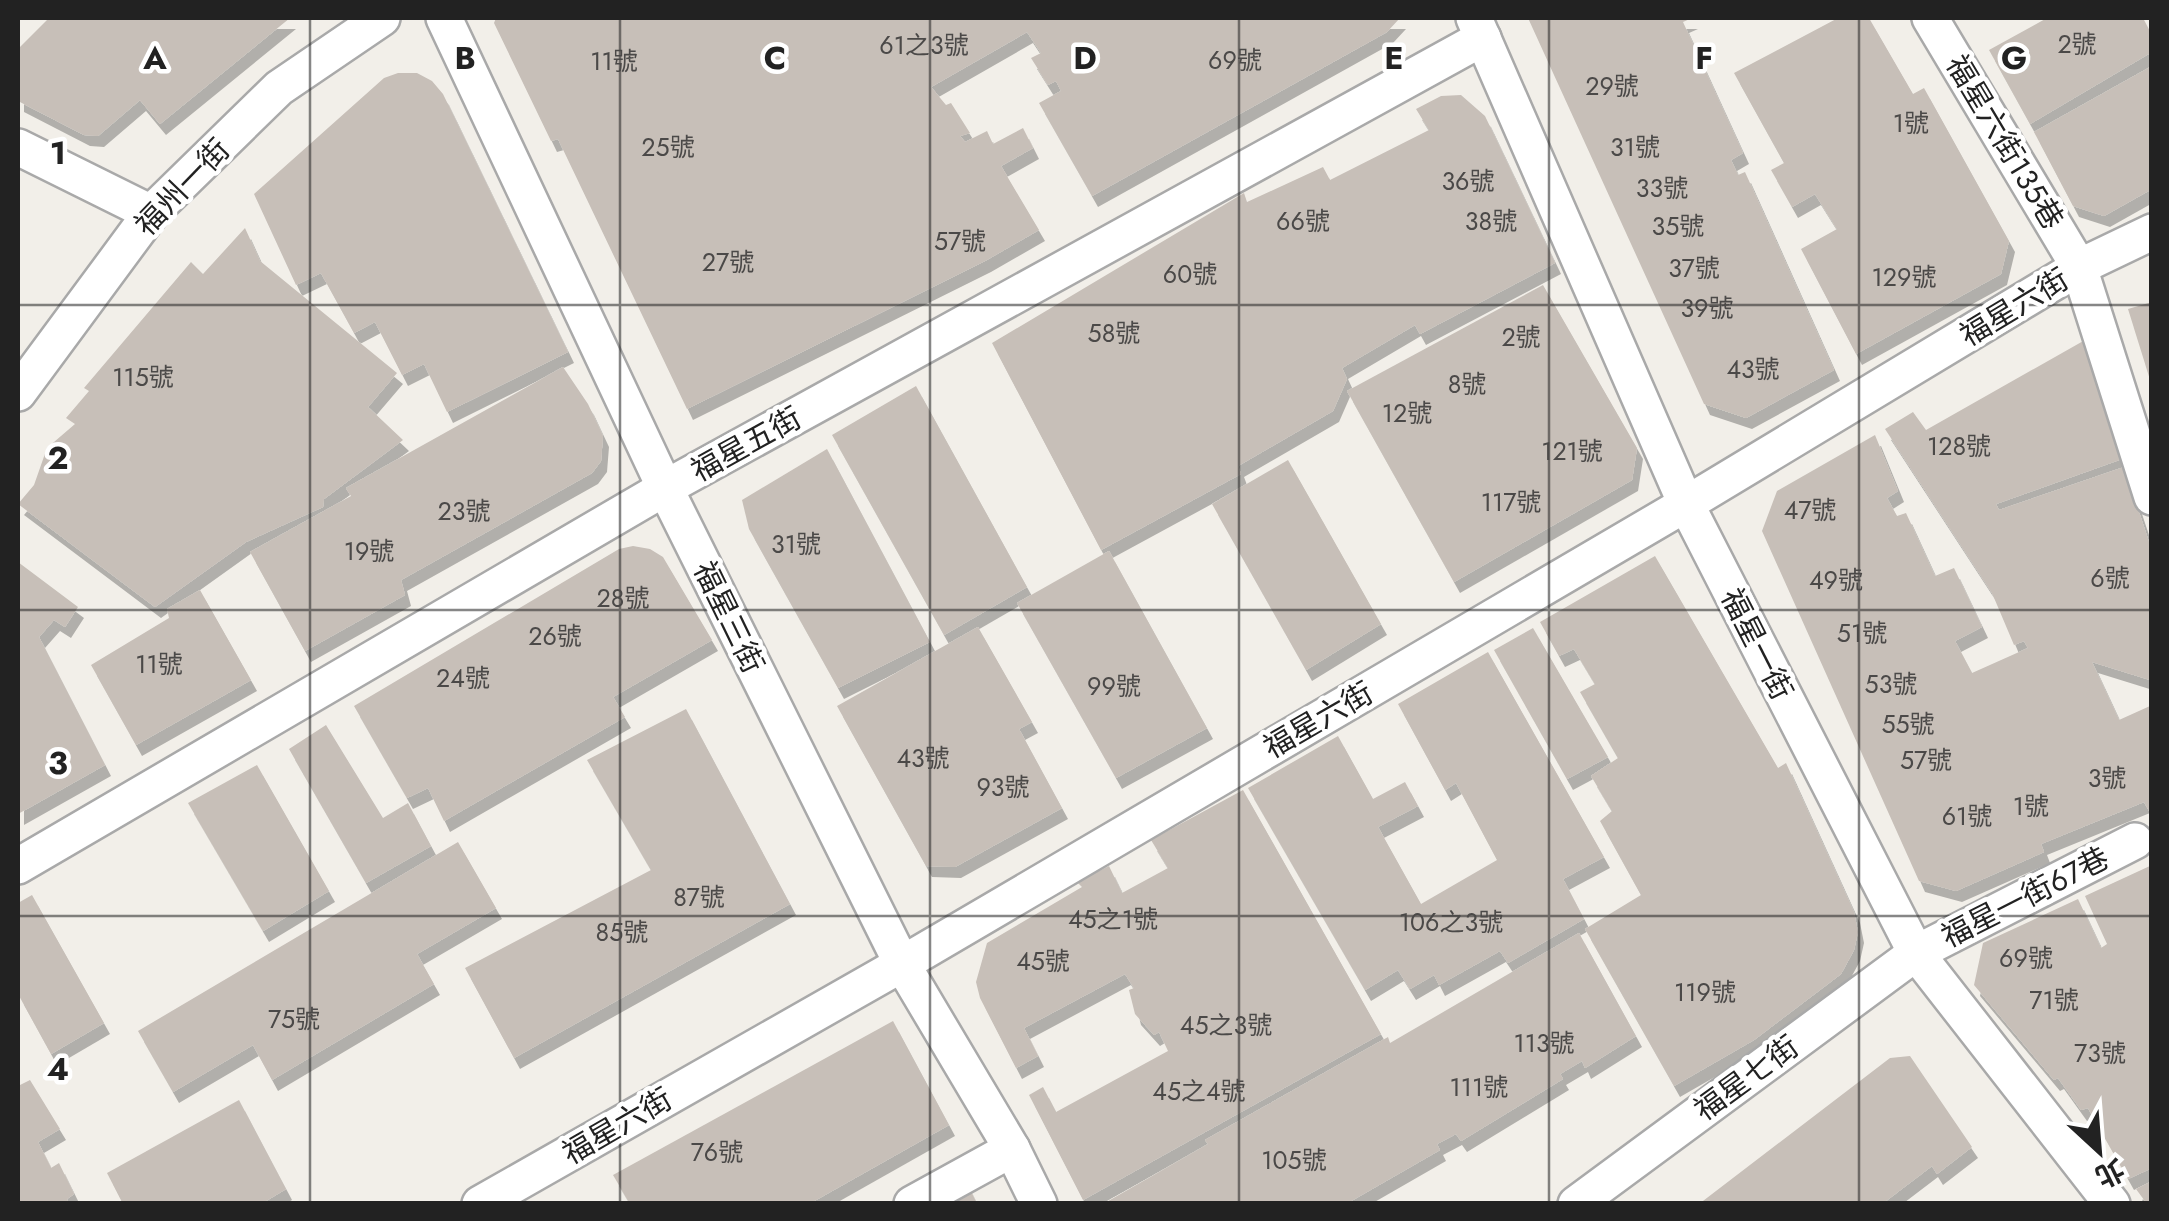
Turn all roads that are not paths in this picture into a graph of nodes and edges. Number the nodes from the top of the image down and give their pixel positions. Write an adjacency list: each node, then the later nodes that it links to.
1 (382, 18): 6 (lane, 福州一街)
2 (444, 18): 10 (lane, 福星三街)
3 (1930, 18): 8 (lane, 福星六街135巷)
4 (1479, 28): 10 (lane, 福星五街); 12 (lane, 福星一街)
5 (18, 147): 6 (lane)
6 (151, 213): 9 (lane, 福州一街)
7 (2152, 232): 8 (lane, 福星六街)
8 (2079, 267): 11 (lane, 福星六街135巷); 12 (lane, 福星六街)
9 (18, 393)
10 (666, 488): 14 (lane, 福星五街); 16 (lane, 福星三街)
11 (2152, 496)
12 (1686, 504): 15 (lane, 福星一街); 16 (lane, 福星六街)
13 (2135, 841): 15 (lane, 福星一街67巷)
14 (18, 866)
15 (1916, 954): 21 (lane, 福星七街); 22 (lane, 福星一街)
16 (902, 964): 17 (lane, 福星三街); 18 (lane, 福星六街)
17 (1012, 1149): 19 (lane); 20 (lane, 福星三街)
18 (480, 1204)
19 (912, 1204)
20 (1039, 1204)
21 (1576, 1204)
22 (2112, 1204)

